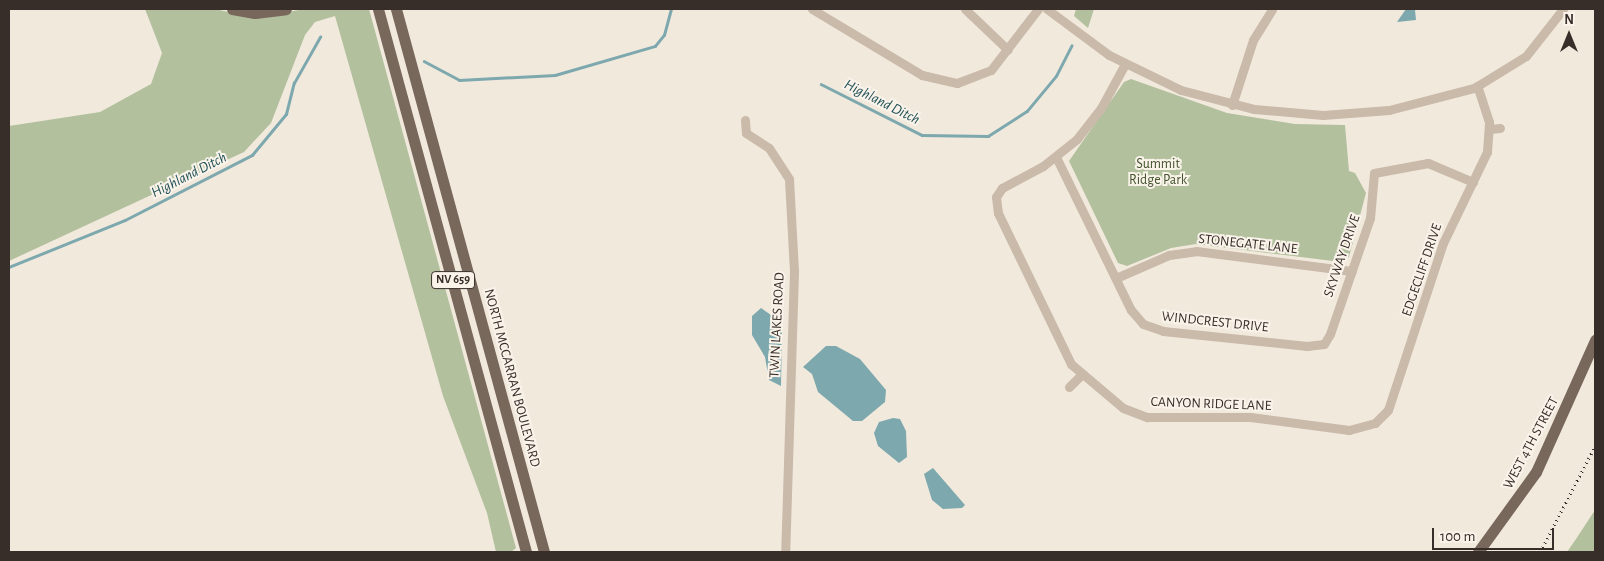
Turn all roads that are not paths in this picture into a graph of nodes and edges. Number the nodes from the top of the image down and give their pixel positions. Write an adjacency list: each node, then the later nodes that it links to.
1 (232, 9): 2 (main road)
2 (286, 9)
3 (378, 9): 27 (main road, NV 659)
4 (812, 9): 11 (street)
5 (965, 9): 11 (street)
6 (1038, 9): 11 (street)
7 (1047, 9): 12 (street)
8 (1272, 9): 14 (street)
9 (1563, 9): 13 (street)
10 (397, 12): 28 (main road, NORTH MCCARRAN BOULEVARD / NV 659)
11 (1008, 50)
12 (1125, 64): 14 (street); 18 (street)
13 (1477, 86): 14 (street); 17 (street, EDGECLIFF DRIVE)
14 (1232, 105)
15 (745, 120): 29 (street, TWIN LAKES ROAD)
16 (1500, 128): 17 (street)
17 (1490, 129): 19 (street, EDGECLIFF DRIVE)
18 (1056, 157): 21 (street, WINDCREST DRIVE); 24 (street, CANYON RIDGE LANE)
19 (1473, 182): 20 (street, SKYWAY DRIVE); 26 (street, EDGECLIFF DRIVE)
20 (1352, 271): 21 (street, STONEGATE LANE); 23 (street, SKYWAY DRIVE)
21 (1116, 278): 23 (street, WINDCREST DRIVE)
22 (1595, 340): 30 (main road, WEST 4TH STREET)
23 (1324, 344)
24 (1081, 375): 25 (street); 26 (street, CANYON RIDGE LANE)
25 (1069, 387)
26 (1379, 420)
27 (526, 552)
28 (544, 552)
29 (785, 552)
30 (1478, 552)

